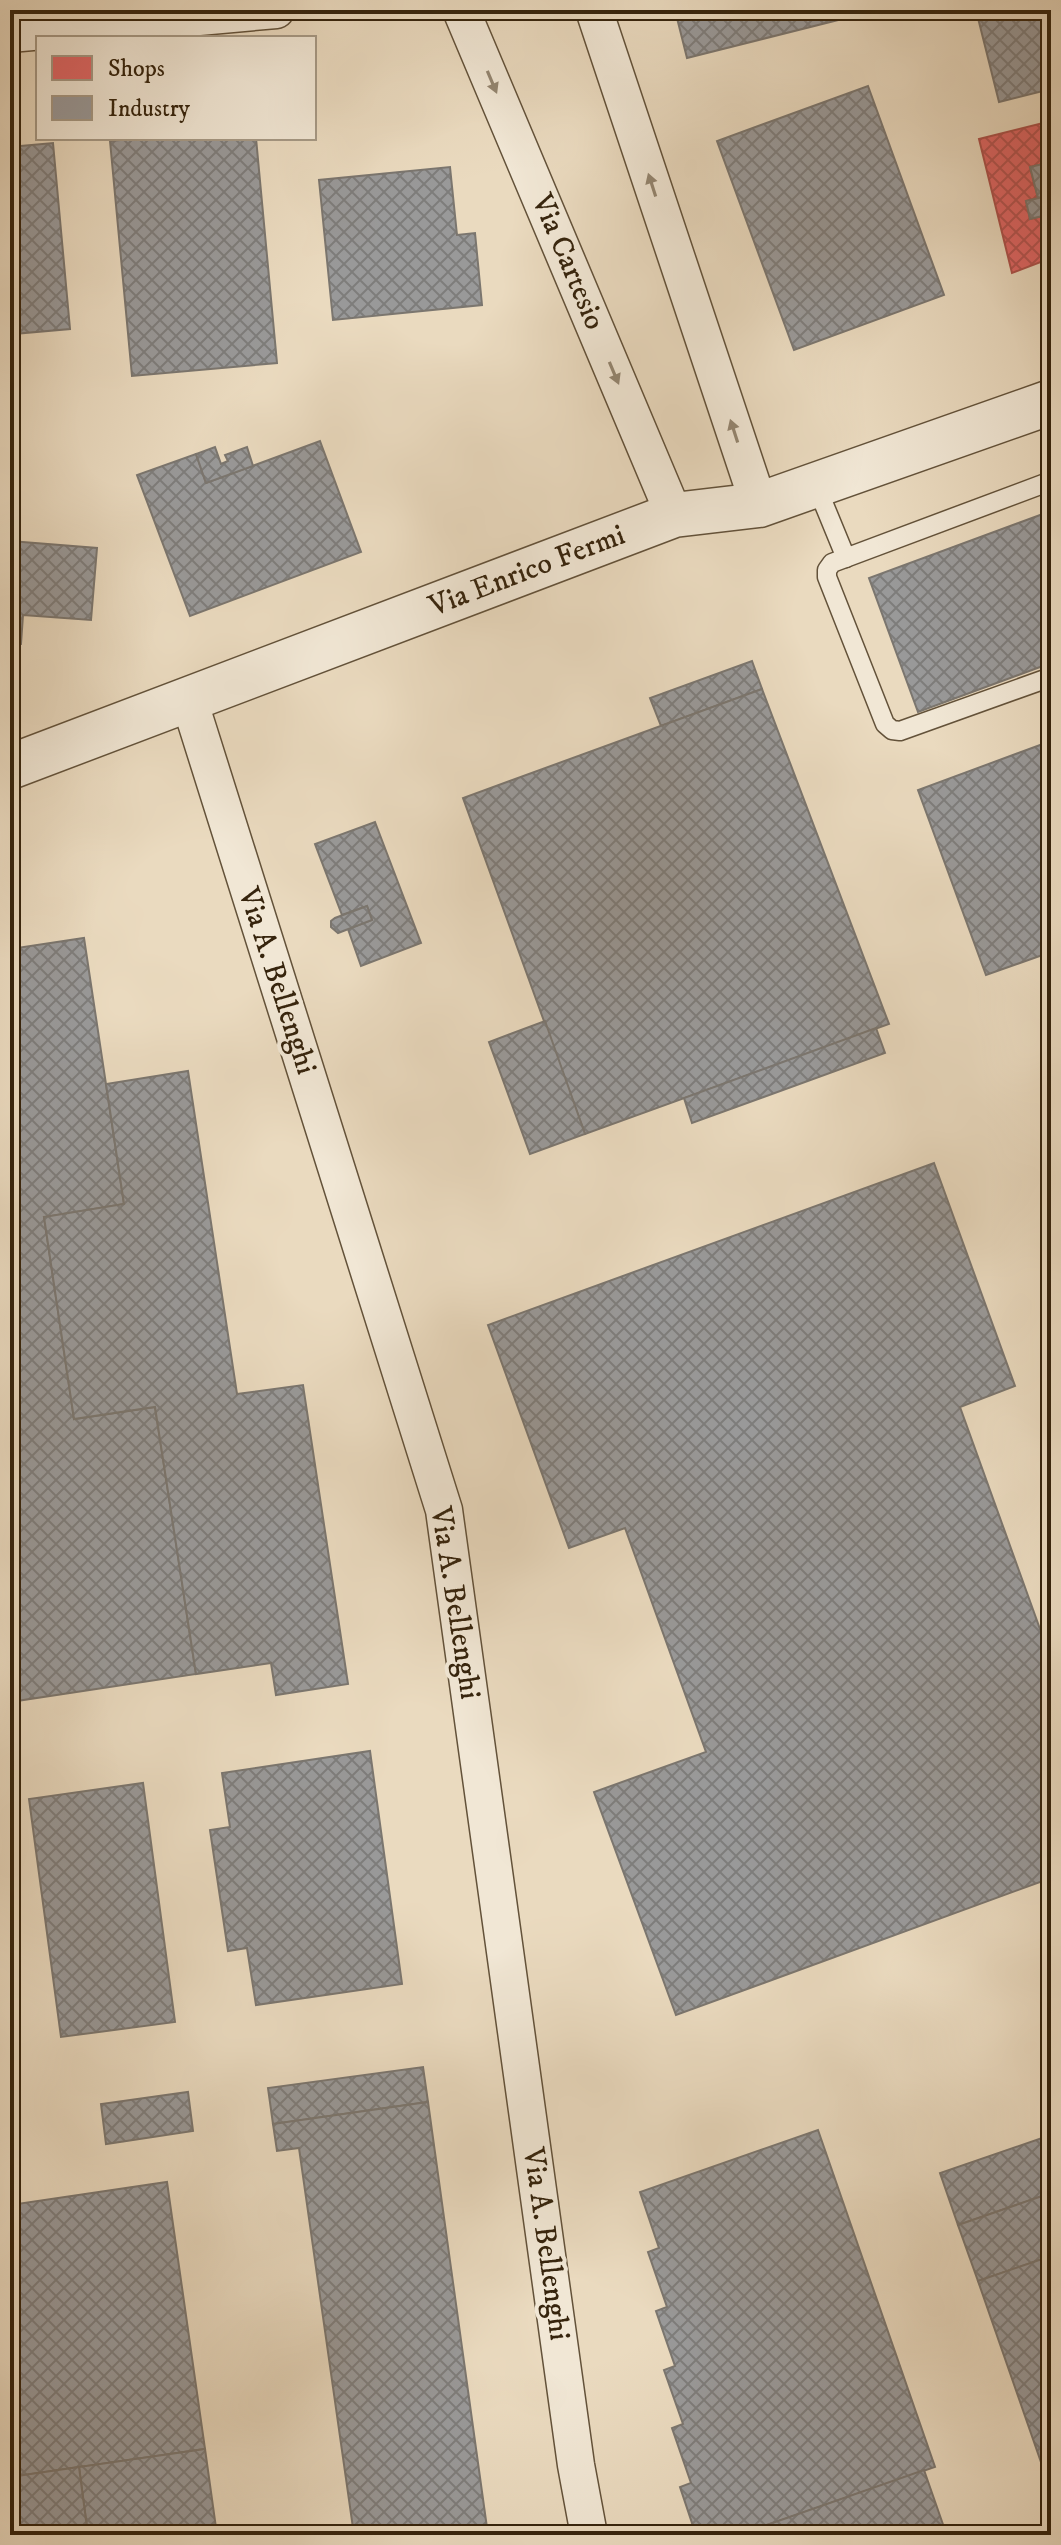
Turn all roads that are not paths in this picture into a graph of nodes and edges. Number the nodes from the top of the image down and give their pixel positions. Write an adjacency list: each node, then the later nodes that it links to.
1 (276, 10): 4 (street)
2 (461, 10): 9 (street, Via Cartesio, one-way to 9)
3 (594, 10): 8 (street, one-way to 3)
4 (10, 34)
5 (1051, 402): 7 (street, Via Enrico Fermi)
6 (1051, 481): 10 (lane)
7 (816, 485): 8 (street, Via Enrico Fermi); 10 (lane)
8 (759, 505): 9 (street, Via Enrico Fermi)
9 (674, 515): 12 (street, Via Enrico Fermi)
10 (846, 558): 11 (lane)
11 (1051, 677)
12 (189, 700): 13 (street, Via Enrico Fermi); 14 (street, Via A. Bellenghi)
13 (10, 767)
14 (589, 2535)

